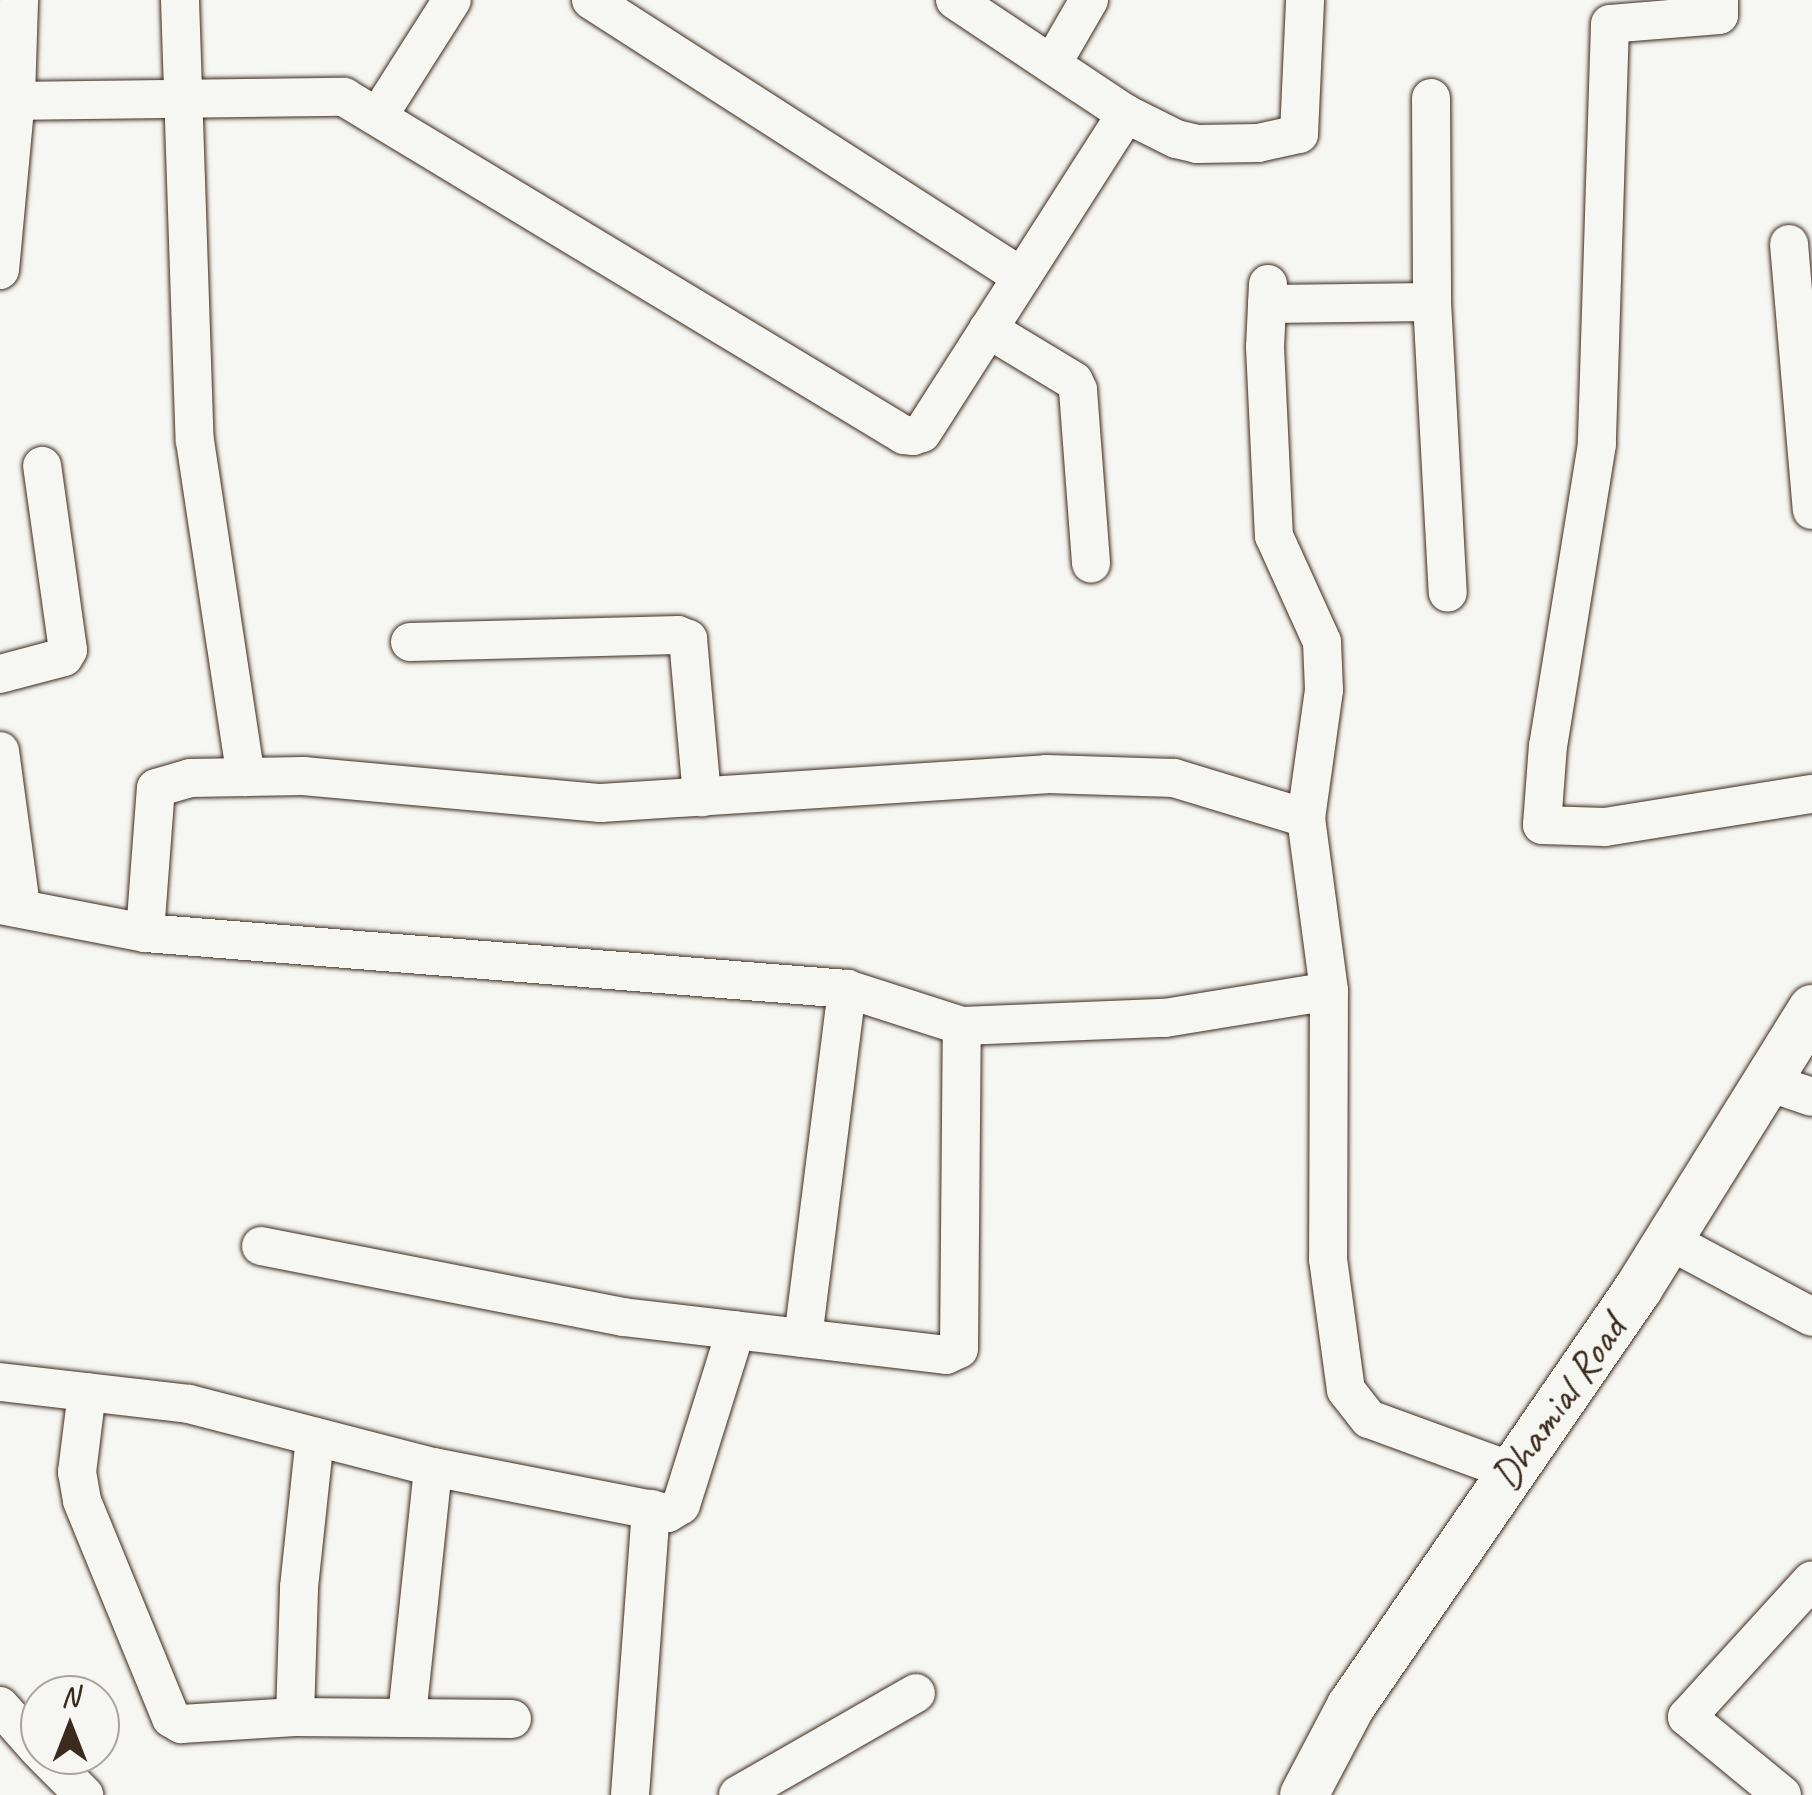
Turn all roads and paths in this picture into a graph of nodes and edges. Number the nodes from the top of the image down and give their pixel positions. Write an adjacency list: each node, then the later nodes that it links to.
1 (18, 0): 12 (street)
2 (180, 0): 10 (street)
3 (452, 0): 14 (street)
4 (591, 0): 17 (street)
5 (955, 0): 9 (street)
6 (1089, 0): 9 (street)
7 (1305, 0): 13 (street)
8 (1719, 0): 28 (street)
9 (1052, 64): 13 (street)
10 (183, 97): 12 (street); 14 (street); 27 (street)
11 (1430, 98): 18 (street)
12 (8, 100): 16 (street)
13 (1126, 114): 17 (street)
14 (379, 115): 19 (street)
15 (1789, 244): 21 (street)
16 (0, 270)
17 (1022, 277): 19 (street)
18 (1432, 302): 23 (street); 30 (street)
19 (988, 329): 22 (street)
20 (42, 466): 25 (street)
21 (1812, 510)
22 (1091, 564)
23 (1448, 592)
24 (410, 642): 29 (street)
25 (0, 674)
26 (0, 751): 31 (street)
27 (246, 777): 29 (street); 32 (street)
28 (1812, 794)
29 (702, 797): 30 (street)
30 (1306, 818): 34 (street)
31 (10, 906): 32 (street)
32 (145, 932): 33 (street)
33 (847, 989): 36 (street); 43 (street)
34 (1329, 991): 36 (street); 48 (street)
35 (1812, 1009): 37 (main road, Dhamial Road)
36 (962, 1026): 43 (street)
37 (1768, 1082): 38 (street); 39 (main road, Dhamial Road)
38 (1812, 1097)
39 (1668, 1240): 41 (street); 48 (main road, Dhamial Road)
40 (261, 1246): 42 (street)
41 (1812, 1317)
42 (736, 1330): 43 (street); 49 (street)
43 (803, 1338)
44 (0, 1382): 45 (street)
45 (87, 1392): 46 (street); 53 (street)
46 (315, 1436): 47 (street); 53 (street)
47 (433, 1466): 49 (street); 54 (street)
48 (1511, 1471): 61 (main road, Dhamial Road)
49 (651, 1509): 59 (street)
50 (1807, 1595): 62 (street)
51 (916, 1694): 60 (street)
52 (0, 1706): 56 (street)
53 (295, 1716): 54 (street)
54 (407, 1716): 55 (street)
55 (512, 1720)
56 (20, 1728)
57 (64, 1775): 58 (street)
58 (84, 1795)
59 (630, 1795)
60 (738, 1795)
61 (1304, 1795)
62 (1782, 1795)

